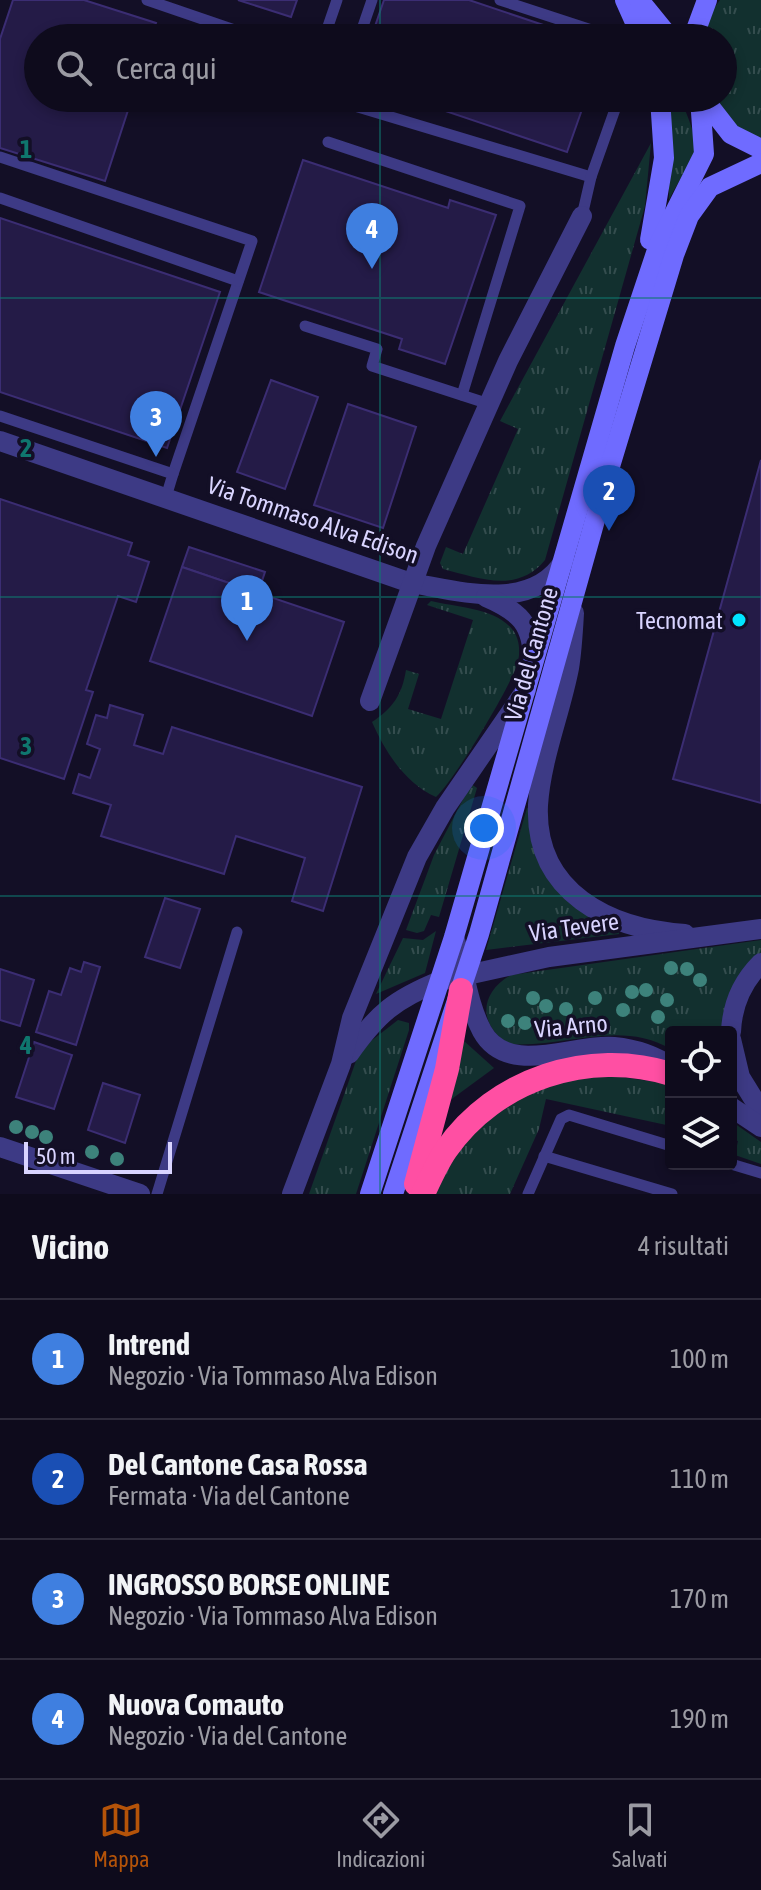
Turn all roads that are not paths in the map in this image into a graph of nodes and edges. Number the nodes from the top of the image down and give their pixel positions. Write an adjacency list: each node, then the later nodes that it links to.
1 (147, 0): 8 (lane)
2 (337, 0): 9 (lane)
3 (372, 0): 10 (lane)
4 (500, 0): 11 (lane)
5 (625, 0): 12 (main road)
6 (639, 0): 13 (main road)
7 (707, 0): 14 (main road)
8 (217, 24)
9 (329, 24)
10 (364, 24)
11 (573, 24)
12 (636, 24)
13 (659, 24)
14 (698, 24)
15 (375, 112): 24 (lane)
16 (614, 112): 24 (lane)
17 (661, 112): 31 (main road)
18 (702, 112): 31 (main road, Via del Cantone)
19 (713, 112): 21 (main road)
20 (328, 142): 32 (lane)
21 (761, 149)
22 (0, 157): 29 (lane)
23 (761, 163): 28 (main road, Via del Cantone)
24 (591, 177): 27 (lane)
25 (761, 179): 28 (main road)
26 (0, 198): 29 (lane)
27 (582, 216): 33 (street)
28 (677, 250): 41 (main road, Via del Cantone)
29 (238, 281): 36 (lane)
30 (305, 326): 32 (lane)
31 (625, 346): 38 (main road, Via del Cantone)
32 (462, 395): 33 (lane)
33 (489, 404): 39 (street)
34 (0, 416): 36 (lane)
35 (0, 441): 37 (street, Via Tommaso Alva Edison)
36 (173, 474): 37 (lane)
37 (166, 497): 39 (street, Via Tommaso Alva Edison)
38 (567, 552): 40 (street, Via Tommaso Alva Edison); 42 (main road, Via del Cantone)
39 (411, 583): 40 (street, Via Tommaso Alva Edison); 43 (street)
40 (475, 593): 42 (street, Via Tommaso Alva Edison)
41 (576, 593): 46 (street, Via Tevere); 49 (main road, Via del Cantone)
42 (531, 678): 47 (main road, Via del Cantone); 51 (street, Via del Cantone)
43 (370, 701)
44 (761, 929): 46 (street, Via Tevere)
45 (237, 932): 65 (lane)
46 (717, 934): 49 (street, Via Tevere)
47 (454, 937): 49 (street, Via Arno)
48 (761, 963): 50 (street)
49 (456, 982): 51 (street, Via del Cantone); 52 (street, Via Arno); 68 (main road, Via del Cantone); 69 (main road, Via del Cantone); 70 (highway)
50 (732, 1026)
51 (341, 1064): 61 (street, Via del Cantone)
52 (665, 1064)
53 (737, 1064): 56 (street)
54 (665, 1073): 71 (highway)
55 (737, 1111): 57 (street)
56 (761, 1111)
57 (761, 1127)
58 (665, 1144): 60 (lane)
59 (0, 1147): 64 (street)
60 (544, 1156): 72 (lane); 73 (lane)
61 (307, 1161): 66 (street, Via del Cantone); 67 (street, Via del Cantone)
62 (737, 1166): 63 (lane)
63 (761, 1173)
64 (140, 1194)
65 (157, 1194)
66 (292, 1194)
67 (301, 1194)
68 (370, 1194)
69 (393, 1194)
70 (414, 1194)
71 (423, 1194)
72 (528, 1194)
73 (672, 1194)

